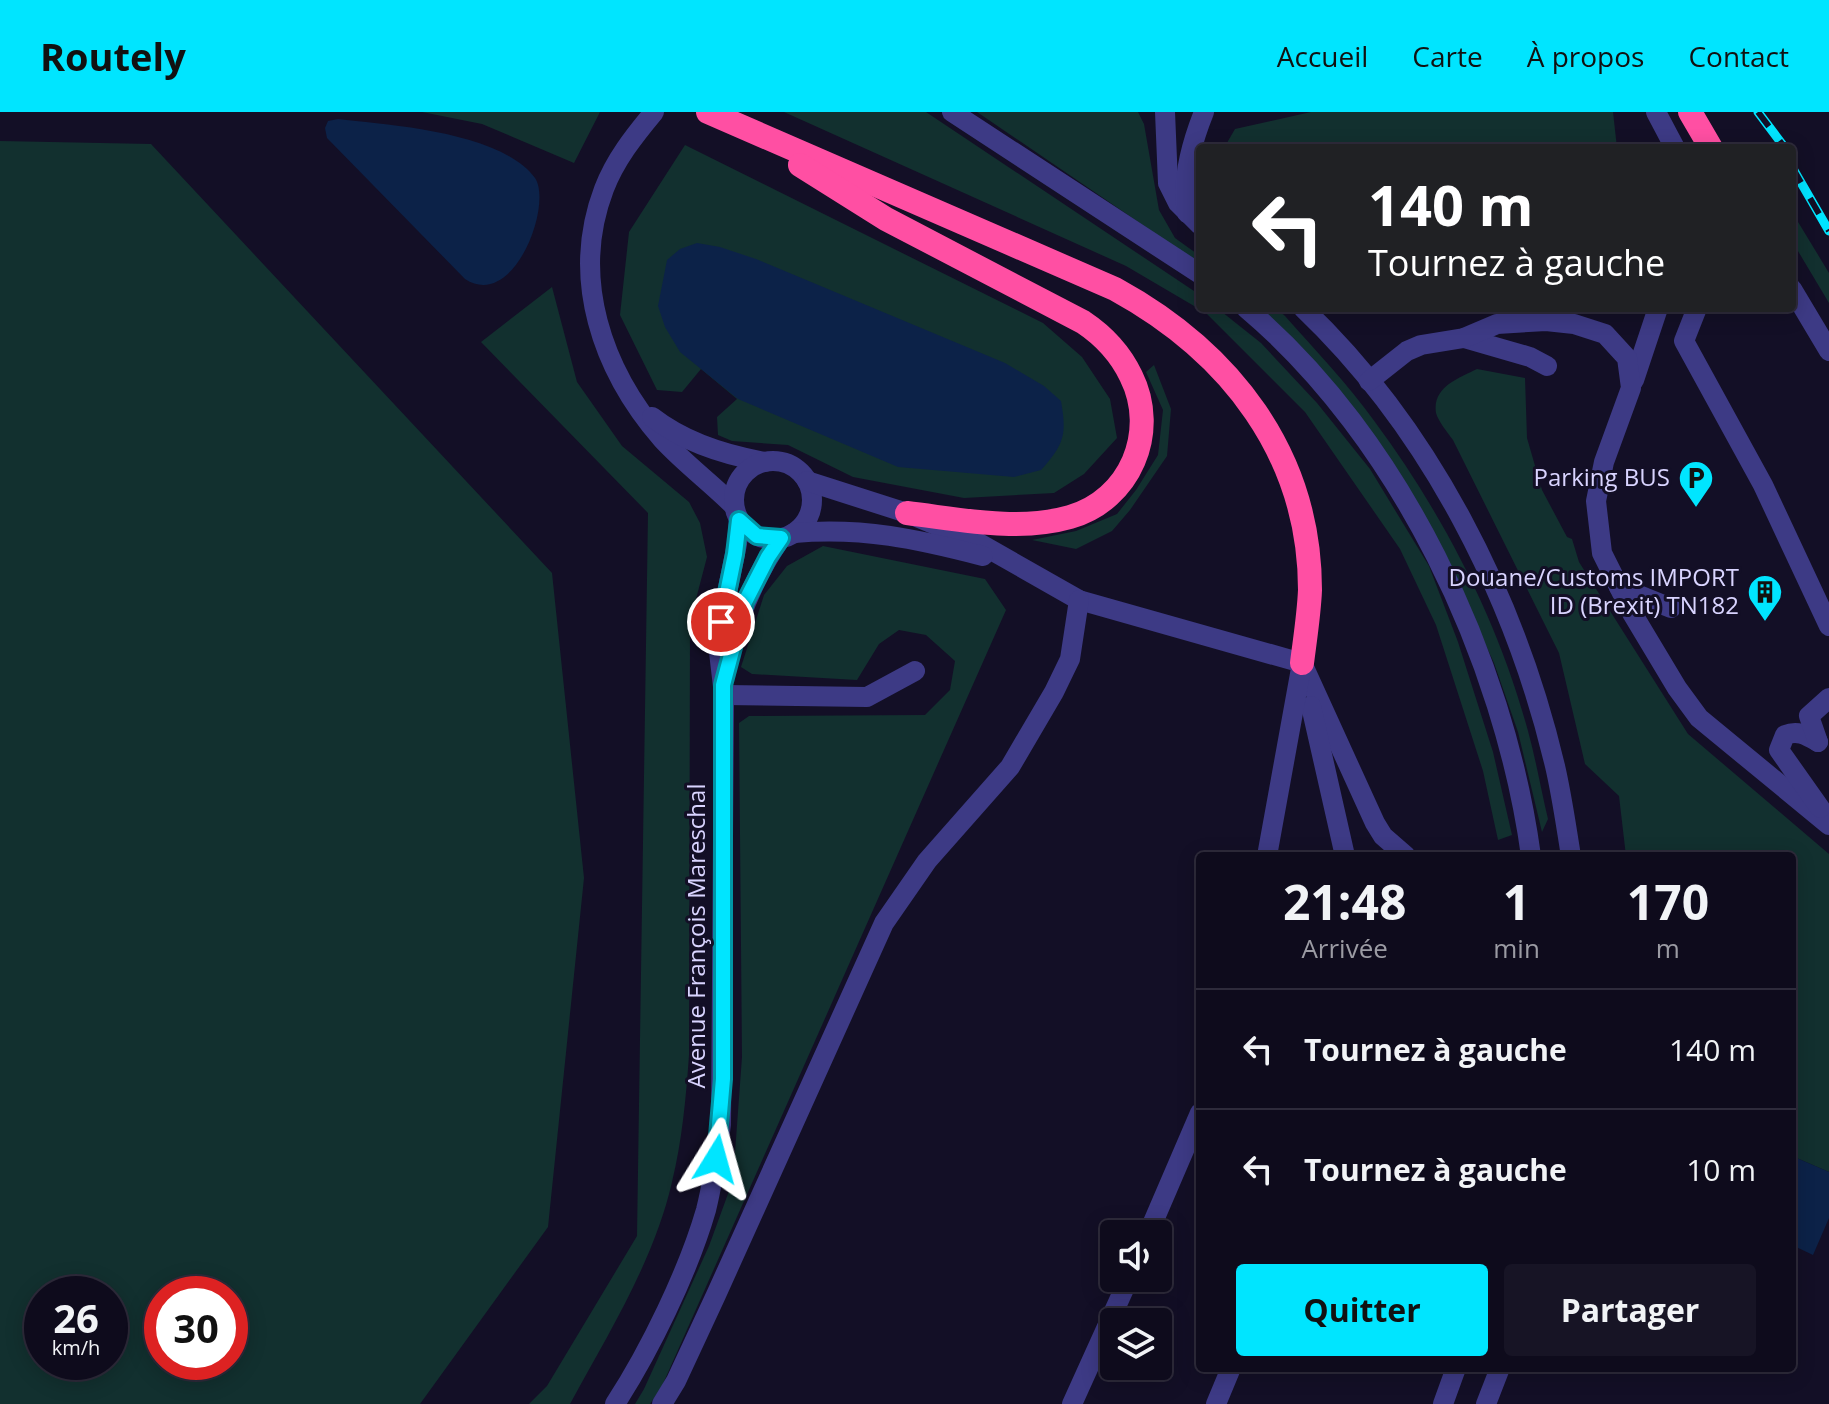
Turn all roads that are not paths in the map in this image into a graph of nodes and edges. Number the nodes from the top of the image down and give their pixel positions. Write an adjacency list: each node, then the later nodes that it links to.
1 (654, 112): 10 (street)
2 (669, 112): 10 (street)
3 (708, 112): 9 (highway)
4 (952, 112): 14 (street)
5 (1165, 112): 13 (street)
6 (1204, 112): 13 (street)
7 (1656, 112): 11 (street)
8 (1690, 112): 12 (highway)
9 (737, 125): 29 (highway); 36 (highway)
10 (629, 143): 25 (street)
11 (1673, 144)
12 (1709, 144)
13 (1194, 219)
14 (1196, 271)
15 (1796, 296): 21 (street)
16 (1250, 312): 44 (street)
17 (1307, 312): 23 (street)
18 (1657, 312): 24 (street)
19 (1695, 312): 35 (street)
20 (1464, 338): 22 (street); 23 (street); 24 (street)
21 (1829, 351)
22 (1547, 366)
23 (1369, 381): 45 (street)
24 (1631, 388): 32 (street)
25 (639, 407): 26 (street); 28 (street)
26 (765, 462): 27 (street); 28 (street)
27 (807, 481): 29 (street); 30 (street)
28 (737, 513): 30 (street); 38 (street, Avenue François Mareschal)
29 (907, 513): 31 (street)
30 (788, 536): 31 (street); 38 (street, Avenue François Mareschal)
31 (1020, 566): 33 (street)
32 (1619, 587): 34 (street); 40 (street)
33 (1079, 600): 36 (street); 53 (street)
34 (1671, 608)
35 (1829, 626)
36 (1302, 663): 41 (street); 42 (street); 43 (street)
37 (915, 671): 38 (street)
38 (723, 690): 52 (street, Avenue François Mareschal)
39 (1829, 698): 40 (street)
40 (1829, 822)
41 (1268, 852)
42 (1344, 852)
43 (1401, 852)
44 (1530, 852)
45 (1570, 852)
46 (1196, 1122): 47 (street)
47 (1154, 1220)
48 (1123, 1292): 54 (street)
49 (1229, 1372): 55 (street)
50 (1455, 1372): 56 (street)
51 (1498, 1372): 57 (street)
52 (615, 1404)
53 (662, 1404)
54 (1072, 1404)
55 (1216, 1404)
56 (1443, 1404)
57 (1486, 1404)

